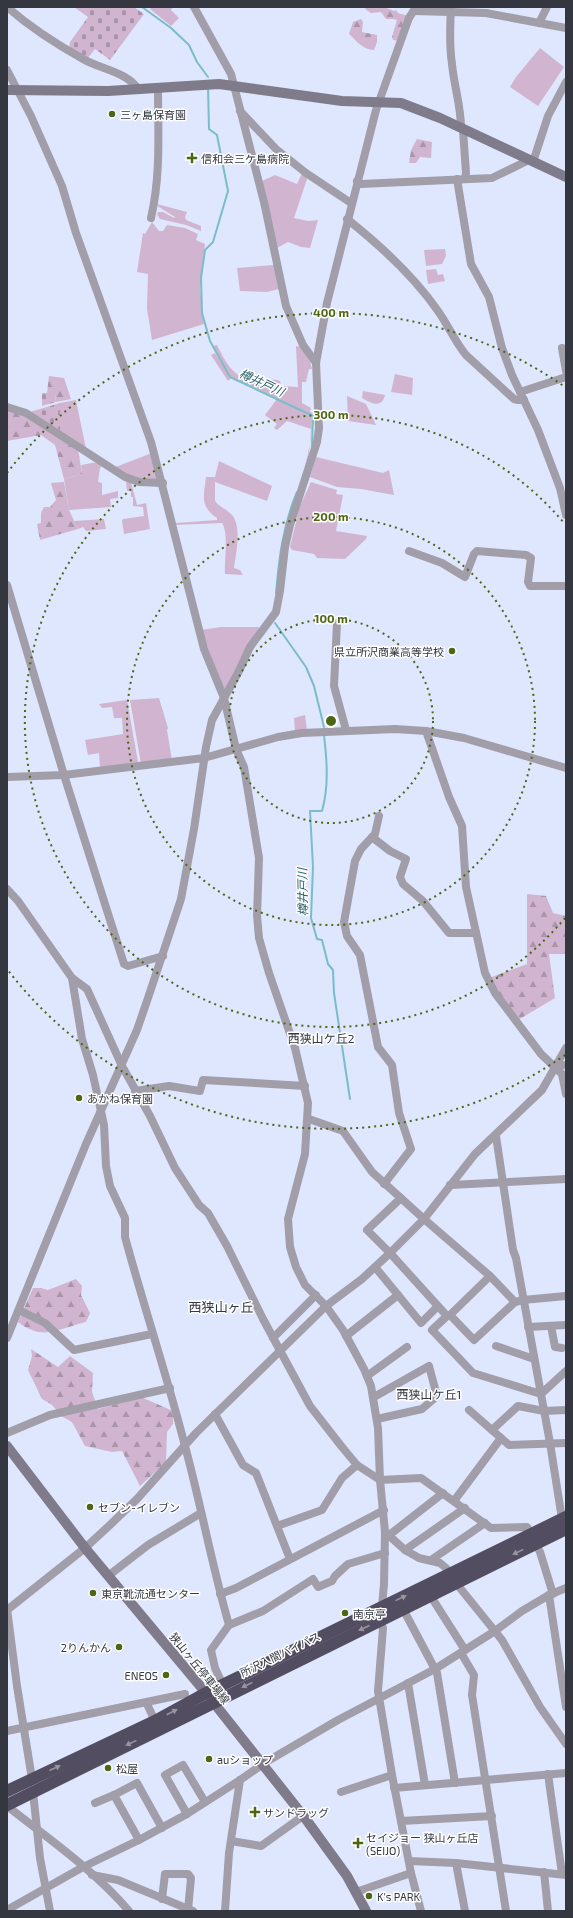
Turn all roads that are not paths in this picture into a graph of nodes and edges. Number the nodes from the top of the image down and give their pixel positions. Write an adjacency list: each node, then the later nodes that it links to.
1 (7, 7): 12 (street)
2 (194, 7): 10 (street)
3 (547, 7): 6 (street)
4 (415, 9): 5 (street); 14 (street)
5 (451, 9): 6 (street); 16 (street)
6 (539, 23): 7 (street)
7 (566, 28)
8 (7, 70): 13 (street)
9 (566, 82): 17 (street)
10 (234, 84): 11 (main road); 14 (main road); 15 (street)
11 (158, 88): 12 (main road); 22 (street)
12 (138, 89): 13 (main road)
13 (12, 90): 30 (street)
14 (379, 102): 16 (main road); 20 (street)
15 (239, 111): 21 (street); 25 (street)
16 (462, 129): 17 (main road); 19 (street)
17 (531, 161): 18 (main road); 19 (street)
18 (566, 177)
19 (461, 179): 20 (street); 28 (street)
20 (357, 182): 21 (street)
21 (351, 203): 23 (street)
22 (151, 218)
23 (347, 219): 25 (street); 28 (street)
24 (562, 348): 26 (street)
25 (316, 363): 36 (street)
26 (566, 371)
27 (566, 377): 28 (street)
28 (522, 396): 31 (street)
29 (7, 407): 30 (street)
30 (163, 483): 36 (street)
31 (566, 515)
32 (409, 551): 34 (street)
33 (7, 585): 42 (street)
34 (566, 586)
35 (336, 623): 37 (street)
36 (224, 698): 39 (street); 40 (street)
37 (346, 730): 38 (street); 39 (street)
38 (426, 730): 41 (street); 47 (street)
39 (236, 749): 40 (street); 54 (street)
40 (204, 758): 42 (street); 48 (street)
41 (566, 768)
42 (64, 776): 43 (street); 48 (street)
43 (7, 777)
44 (379, 816): 45 (street)
45 (372, 837): 47 (street); 62 (street)
46 (7, 889): 49 (street)
47 (476, 933): 53 (street)
48 (163, 956): 52 (street)
49 (72, 978): 52 (street); 57 (street)
50 (566, 1048): 53 (street)
51 (566, 1065): 53 (street)
52 (122, 1066): 55 (street); 57 (street)
53 (555, 1066): 56 (street); 59 (street)
54 (305, 1086): 55 (street); 58 (street)
55 (136, 1091): 82 (street)
56 (566, 1094)
57 (101, 1110): 75 (street); 79 (street)
58 (309, 1119): 62 (street); 69 (street)
59 (496, 1136): 61 (street); 63 (street)
60 (566, 1179): 61 (street)
61 (503, 1182): 63 (street); 72 (street)
62 (384, 1184): 64 (street)
63 (450, 1185): 65 (street)
64 (401, 1198): 65 (street); 66 (street)
65 (424, 1219): 66 (street); 68 (street)
66 (390, 1253): 67 (street); 74 (street)
67 (375, 1267): 70 (street); 73 (street)
68 (490, 1276): 72 (street); 72 (street)
69 (316, 1295): 73 (street); 82 (street)
70 (398, 1295): 74 (street); 80 (street)
71 (566, 1296): 72 (street)
72 (519, 1301): 77 (street)
73 (326, 1306): 80 (street); 86 (street)
74 (438, 1306): 91 (street)
75 (19, 1310): 79 (street); 81 (street)
76 (566, 1325): 78 (street)
77 (528, 1326): 78 (street); 87 (street)
78 (551, 1326): 85 (street)
79 (152, 1334): 90 (street)
80 (346, 1336): 89 (street)
81 (7, 1338)
82 (273, 1338): 86 (street)
83 (496, 1346): 87 (street)
84 (407, 1347): 89 (street)
85 (562, 1348)
86 (280, 1352): 96 (street); 105 (street)
87 (534, 1359): 91 (street)
88 (566, 1371): 91 (street)
89 (367, 1376): 92 (street)
90 (170, 1388): 99 (street); 103 (street)
91 (541, 1394): 95 (street)
92 (374, 1398): 97 (street); 97 (street)
93 (469, 1410): 98 (street)
94 (566, 1410): 95 (street)
95 (544, 1411): 98 (street); 102 (street)
96 (215, 1414): 103 (street); 113 (street)
97 (377, 1419): 106 (street)
98 (492, 1430): 100 (street)
99 (7, 1433)
100 (501, 1438): 102 (street); 108 (street)
101 (566, 1442): 102 (street)
102 (550, 1443): 114 (street)
103 (185, 1445): 111 (street); 117 (street)
104 (7, 1446): 117 (main road, 狭山ヶ丘停車場線)
105 (357, 1465): 106 (street); 113 (street)
106 (380, 1480): 107 (street); 110 (street)
107 (443, 1493): 108 (street); 115 (street)
108 (454, 1501): 109 (street)
109 (464, 1508): 112 (street); 118 (street)
110 (384, 1510): 115 (street); 120 (street)
111 (201, 1513): 122 (street); 125 (street)
112 (485, 1523): 116 (street); 121 (street)
113 (277, 1526): 120 (street)
114 (565, 1527): 116 (highway, 所沢入間バイパス)
115 (387, 1534): 118 (street); 119 (street)
116 (534, 1538): 123 (highway, 所沢入間バイパス); 126 (street)
117 (85, 1548): 122 (main road, 狭山ヶ丘停車場線); 130 (street)
118 (405, 1550): 121 (street)
119 (384, 1553): 128 (street); 132 (street)
120 (290, 1559): 125 (street)
121 (431, 1560): 123 (street)
122 (108, 1576): 139 (main road, 狭山ヶ丘停車場線)
123 (452, 1578): 127 (highway, 所沢入間バイパス); 128 (highway, 所沢入間バイパス, one-way to 123); 133 (street)
124 (566, 1588): 126 (street)
125 (220, 1594): 132 (street)
126 (551, 1594): 133 (street); 142 (street)
127 (430, 1595): 129 (highway, 所沢入間バイパス); 134 (street)
128 (382, 1607): 139 (highway, 所沢入間バイパス)
129 (403, 1609): 131 (highway, 所沢入間バイパス); 135 (street)
130 (7, 1610): 144 (street)
131 (379, 1621): 139 (highway, 所沢入間バイパス, one-way to 139); 140 (street)
132 (229, 1625): 136 (street)
133 (496, 1631): 134 (street); 146 (street)
134 (463, 1651): 135 (street); 153 (street)
135 (435, 1669): 137 (street); 154 (street)
136 (221, 1681)
137 (408, 1683): 140 (street); 155 (street)
138 (185, 1694): 141 (street)
139 (210, 1698): 143 (highway, 所沢入間バイパス, one-way to 139); 147 (main road, 狭山ヶ丘停車場線); 158 (highway, 所沢入間バイパス, one-way to 158)
140 (380, 1698): 147 (street); 150 (street)
141 (147, 1704): 143 (street); 144 (street)
142 (566, 1707)
143 (155, 1721): 151 (highway, 所沢入間バイパス, one-way to 143)
144 (23, 1728): 145 (street); 151 (street)
145 (7, 1731)
146 (566, 1744)
147 (262, 1764): 152 (street); 165 (main road, 狭山ヶ丘停車場線)
148 (566, 1773): 149 (street)
149 (548, 1774): 153 (street); 178 (street)
150 (392, 1775): 156 (street); 159 (street)
151 (32, 1779): 157 (highway, 所沢入間バイパス)
152 (240, 1780): 161 (street); 171 (street)
153 (486, 1780): 154 (street); 166 (street)
154 (455, 1783): 155 (street)
155 (425, 1785): 156 (street)
156 (394, 1788): 167 (street)
157 (7, 1792)
158 (33, 1792): 163 (highway, 所沢入間バイパス); 168 (street)
159 (341, 1792)
160 (114, 1795): 162 (street); 169 (street); 170 (street)
161 (205, 1802): 164 (street); 164 (street)
162 (96, 1803)
163 (7, 1805): 168 (street)
164 (187, 1814): 169 (street)
165 (303, 1816): 171 (street); 181 (main road, 狭山ヶ丘停車場線)
166 (492, 1816): 167 (street); 175 (street)
167 (401, 1821): 172 (street)
168 (36, 1828): 174 (street); 180 (street)
169 (162, 1828): 170 (street)
170 (139, 1840): 174 (street)
171 (231, 1841): 187 (street)
172 (409, 1861): 173 (street); 177 (street)
173 (456, 1863): 175 (street); 190 (street)
174 (83, 1867): 179 (street); 180 (street)
175 (499, 1867): 176 (street); 191 (street)
176 (544, 1872): 178 (street); 192 (street)
177 (411, 1873): 181 (street); 189 (street)
178 (564, 1874)
179 (92, 1875): 182 (street); 186 (street)
180 (45, 1888): 183 (street); 185 (street)
181 (356, 1892): 188 (main road, 狭山ヶ丘停車場線)
182 (162, 1899): 184 (street); 184 (street)
183 (7, 1910)
184 (190, 1910)
185 (50, 1911)
186 (129, 1911)
187 (225, 1911)
188 (366, 1911)
189 (422, 1911)
190 (464, 1911)
191 (506, 1911)
192 (548, 1911)

